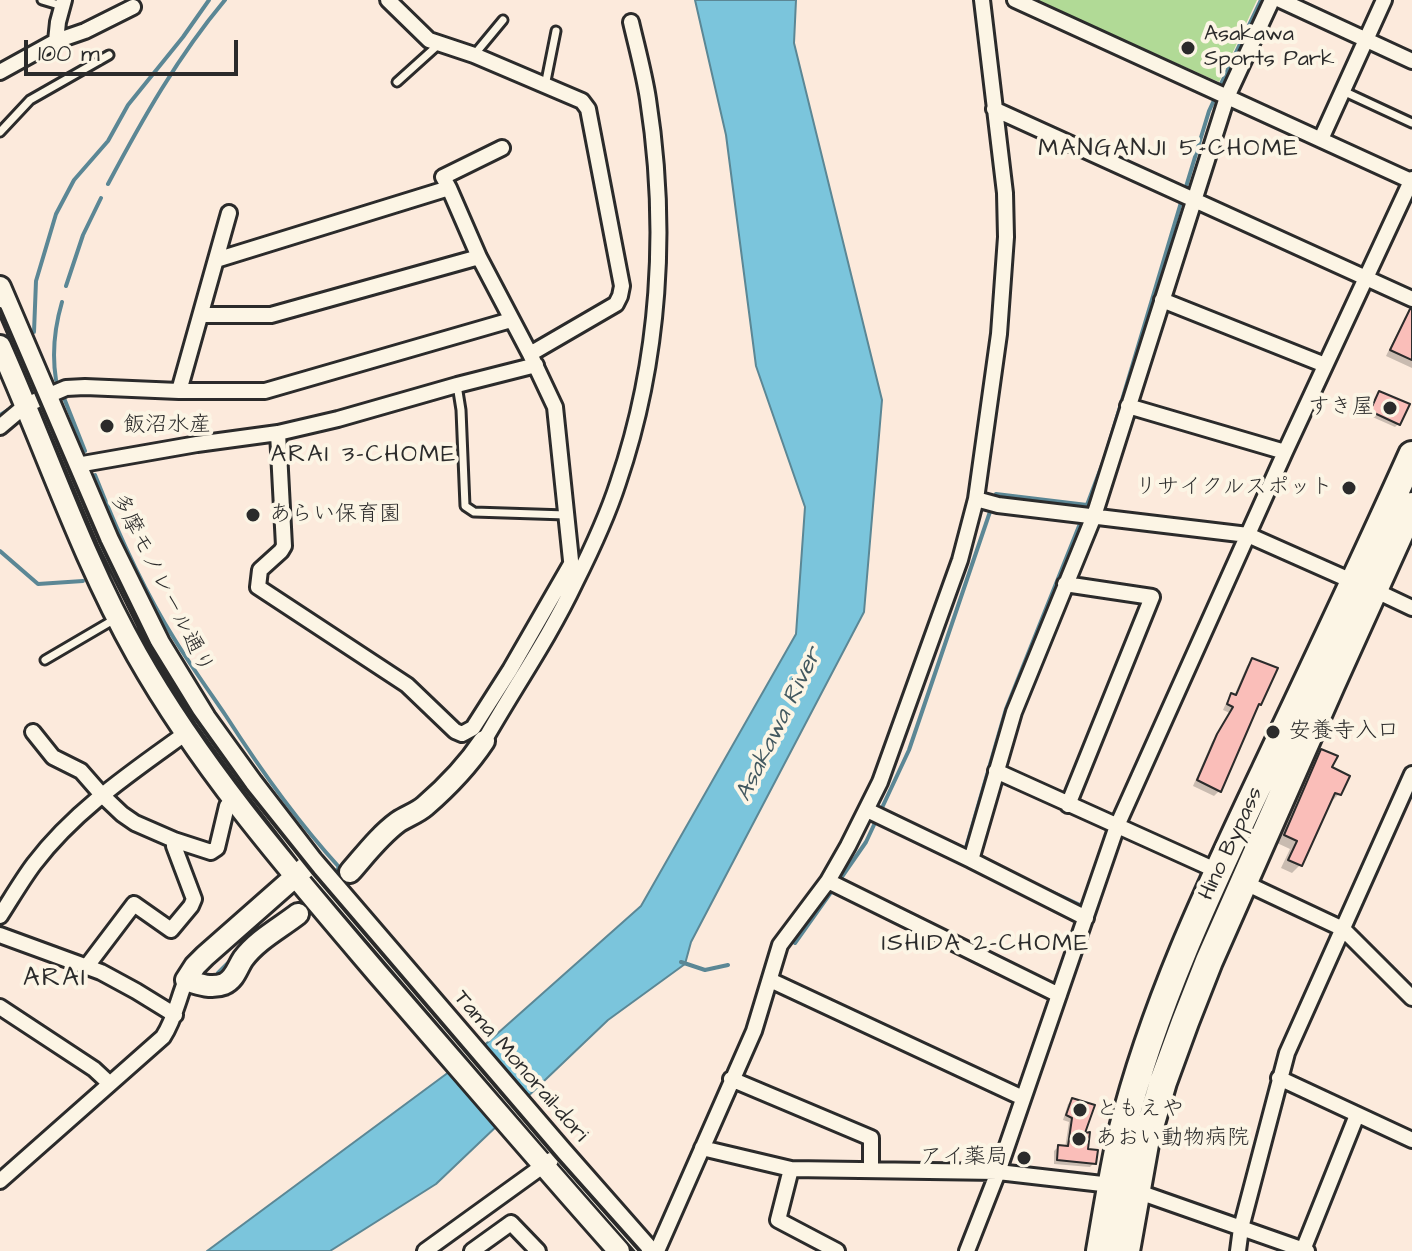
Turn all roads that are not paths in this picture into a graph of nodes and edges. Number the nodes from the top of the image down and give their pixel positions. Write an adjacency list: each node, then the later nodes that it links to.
1 (42, 0): 8 (lane)
2 (388, 0): 15 (street)
3 (982, 0): 24 (street)
4 (1015, 0): 23 (street)
5 (1272, 0): 23 (street)
6 (1280, 0): 13 (street)
7 (1384, 0): 13 (street)
8 (63, 3): 14 (street)
9 (133, 7): 14 (street)
10 (503, 20): 17 (lane)
11 (631, 22): 61 (street)
12 (556, 31): 21 (lane)
13 (1366, 40): 18 (street); 22 (street)
14 (56, 41): 19 (street)
15 (440, 43): 17 (street); 20 (lane)
16 (109, 55): 26 (lane)
17 (474, 55): 21 (street)
18 (1412, 61)
19 (0, 72)
20 (397, 82)
21 (545, 86): 42 (street)
22 (1343, 91): 25 (lane); 27 (street)
23 (1227, 97): 27 (street); 31 (street)
24 (994, 109): 31 (street); 54 (street)
25 (1412, 123)
26 (0, 132)
27 (1321, 139): 29 (street)
28 (502, 148): 30 (street)
29 (1412, 180): 35 (street)
30 (449, 188): 33 (street); 34 (street)
31 (1194, 200): 35 (street); 38 (street)
32 (229, 213): 34 (street)
33 (479, 257): 39 (street); 40 (street)
34 (216, 260): 39 (street)
35 (1366, 278): 37 (street); 43 (street)
36 (0, 287): 46 (main road, 多摩モノレール通り)
37 (1412, 299)
38 (1162, 300): 43 (street); 48 (street)
39 (201, 315): 45 (street)
40 (511, 320): 42 (street); 45 (street)
41 (1, 350): 47 (main road)
42 (533, 360): 44 (street); 56 (street)
43 (1325, 365): 51 (street)
44 (457, 385): 50 (street); 56 (lane)
45 (179, 391): 46 (street)
46 (46, 395): 47 (street); 53 (main road, 多摩モノレール通り)
47 (26, 405): 49 (street); 64 (main road)
48 (1128, 406): 51 (street); 57 (street)
49 (0, 427)
50 (278, 433): 53 (street); 59 (street)
51 (1285, 452): 58 (street)
52 (1412, 455): 62 (highway, Hino Bypass)
53 (77, 465): 78 (main road, 多摩モノレール通り)
54 (986, 503): 57 (street); 74 (street)
55 (1412, 506): 62 (highway, Hino Bypass)
56 (566, 515): 59 (street)
57 (1094, 516): 58 (street); 60 (street)
58 (1248, 535): 62 (street); 75 (street)
59 (571, 564): 61 (street)
60 (1065, 584): 69 (street); 73 (street)
61 (574, 586): 68 (street)
62 (1364, 586): 63 (street); 80 (highway, Hino Bypass); 82 (highway, Hino Bypass)
63 (1412, 608)
64 (117, 617): 65 (lane); 67 (main road)
65 (45, 660)
66 (33, 732): 71 (street)
67 (186, 733): 71 (street); 72 (main road)
68 (484, 741): 79 (main road)
69 (996, 771): 73 (street); 77 (street)
70 (1412, 774): 88 (street)
71 (102, 795): 76 (street); 86 (street)
72 (235, 799): 76 (street); 81 (main road)
73 (1068, 805): 75 (street)
74 (875, 814): 77 (street); 83 (street)
75 (1117, 826): 80 (street); 87 (street)
76 (174, 840): 90 (street)
77 (971, 860): 87 (street)
78 (312, 861): 81 (main road); 84 (main road, 多摩モノレール通り)
79 (350, 872)
80 (1218, 872): 82 (street); 110 (highway, Hino Bypass)
81 (296, 876): 91 (main road); 105 (main road, Tama Monorail-dori)
82 (1244, 883): 88 (street); 110 (highway, Hino Bypass)
83 (834, 884): 92 (street); 93 (street)
84 (357, 913): 103 (main road, Tama Monorail-dori)
85 (298, 914): 91 (main road)
86 (0, 916)
87 (1086, 918): 93 (street)
88 (1343, 929): 94 (street); 97 (street)
89 (0, 935): 90 (street)
90 (87, 966): 96 (street)
91 (186, 980): 96 (street)
92 (770, 980): 98 (street); 100 (street)
93 (1059, 995): 100 (street)
94 (1412, 998)
95 (0, 1007): 99 (street)
96 (175, 1015): 99 (street)
97 (1279, 1078): 101 (street); 111 (street)
98 (731, 1079): 104 (street); 107 (street)
99 (109, 1083): 109 (street)
100 (1023, 1098): 108 (street)
101 (1357, 1115): 102 (street); 112 (street)
102 (1412, 1140)
103 (558, 1148): 105 (street); 117 (main road, Tama Monorail-dori)
104 (702, 1148): 106 (street); 118 (street)
105 (541, 1163): 113 (street); 116 (main road, Tama Monorail-dori)
106 (791, 1169): 107 (street); 119 (street)
107 (871, 1170): 108 (street)
108 (998, 1172): 110 (street); 120 (street)
109 (0, 1181)
110 (1124, 1188): 111 (street); 121 (highway, Hino Bypass); 122 (highway, Hino Bypass)
111 (1241, 1228): 112 (street); 123 (street)
112 (1305, 1250)
113 (425, 1251)
114 (472, 1251): 115 (street)
115 (538, 1251)
116 (619, 1251)
117 (649, 1251)
118 (657, 1251)
119 (837, 1251)
120 (967, 1251)
121 (1100, 1251)
122 (1126, 1251)
123 (1238, 1251)

